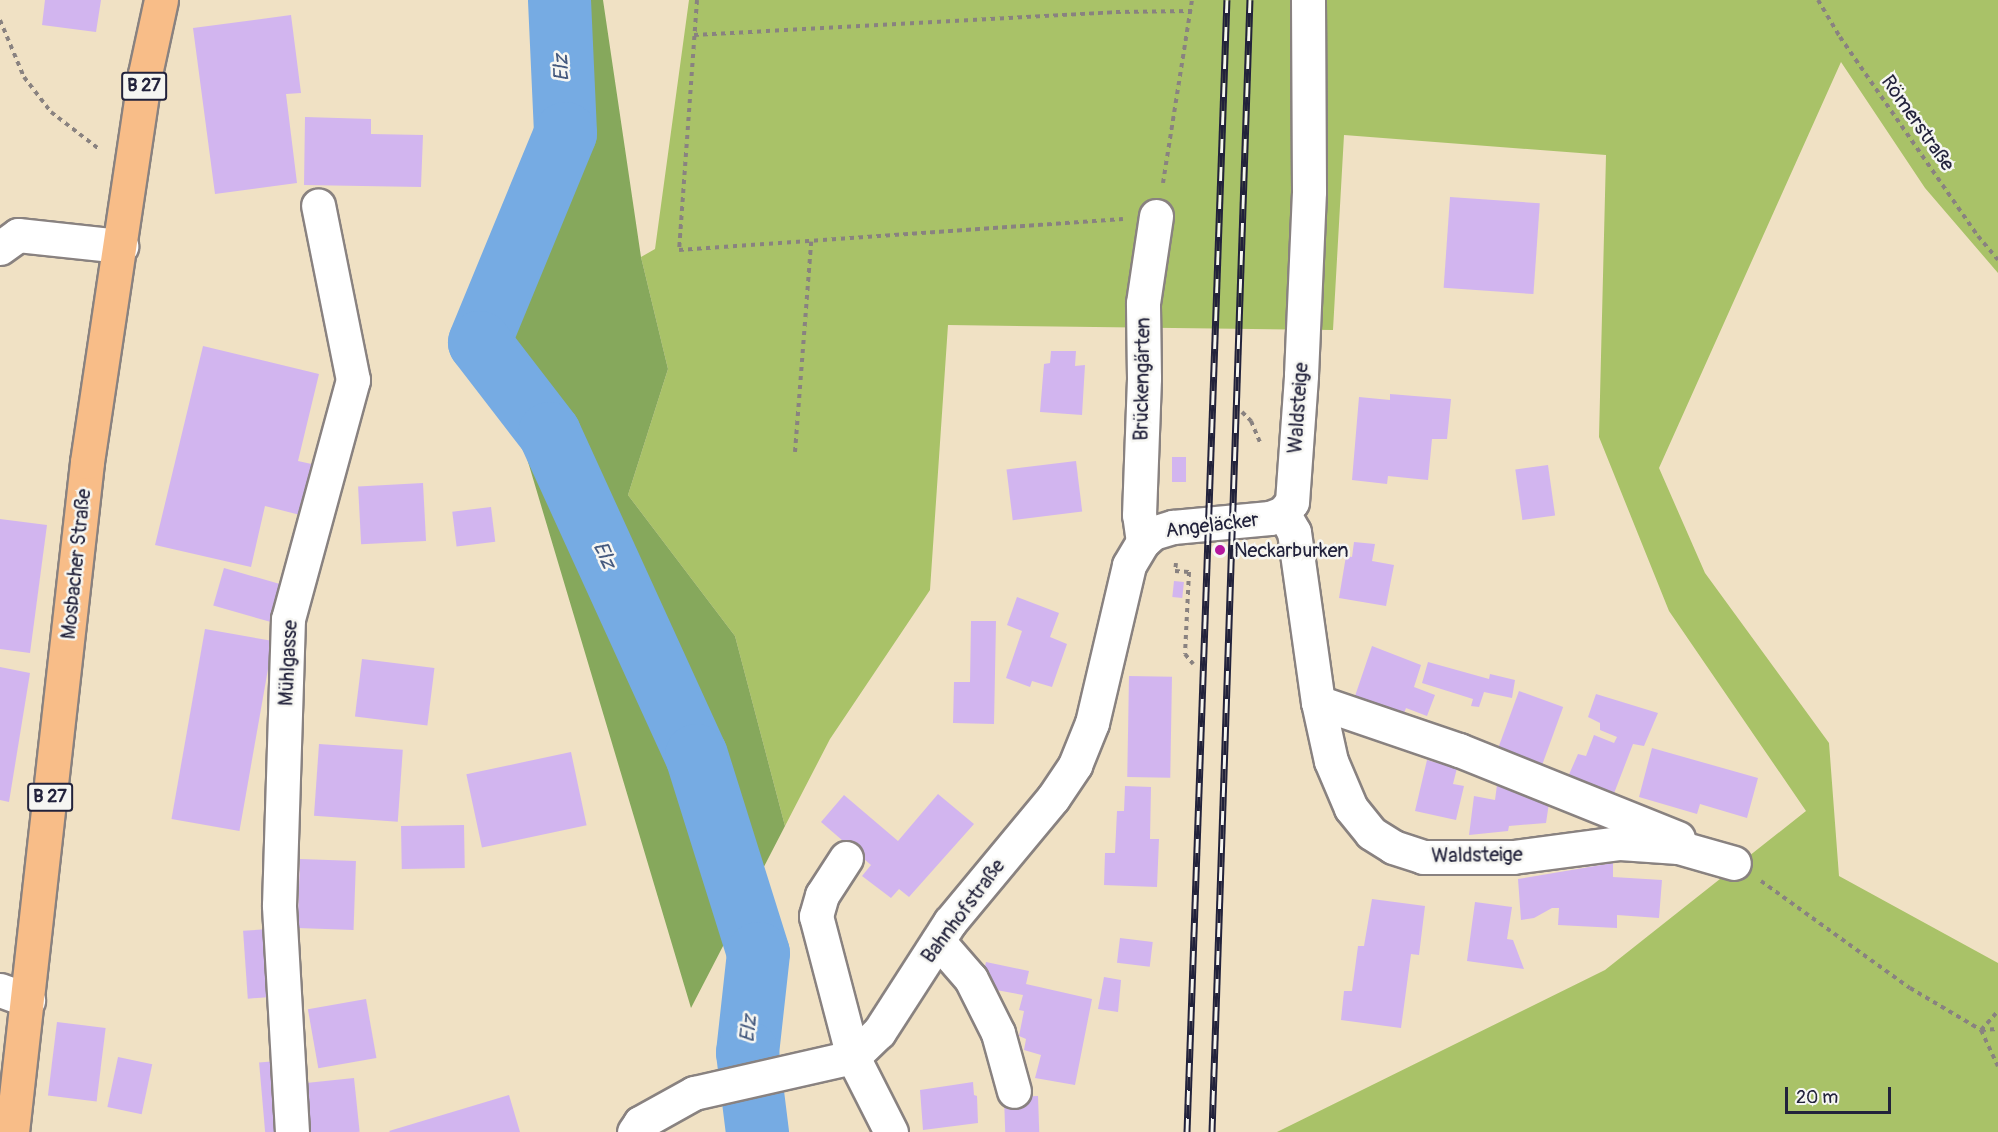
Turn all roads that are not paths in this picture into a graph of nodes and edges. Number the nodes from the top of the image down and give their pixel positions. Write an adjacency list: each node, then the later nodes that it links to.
1 (161, 0): 5 (main road, Mosbacher Straße / B 27)
2 (1308, 0): 7 (street, Waldsteige)
3 (318, 205): 16 (street, Mühlgasse)
4 (1156, 216): 8 (street, Brückengärten)
5 (121, 246): 6 (street); 12 (main road, Mosbacher Straße / B 27)
6 (0, 248)
7 (1283, 513): 8 (street, Angeläcker); 9 (street, Waldsteige)
8 (1143, 542): 11 (street, Bahnhofstraße)
9 (1318, 702): 9 (street, Waldsteige)
10 (846, 858): 13 (street)
11 (938, 941): 13 (street, Bahnhofstraße); 14 (street)
12 (14, 995): 15 (main road, Mosbacher Straße / B 27)
13 (853, 1057): 17 (street, Bahnhofstraße); 18 (street)
14 (1014, 1091)
15 (12, 1132)
16 (292, 1132)
17 (634, 1132)
18 (891, 1132)

